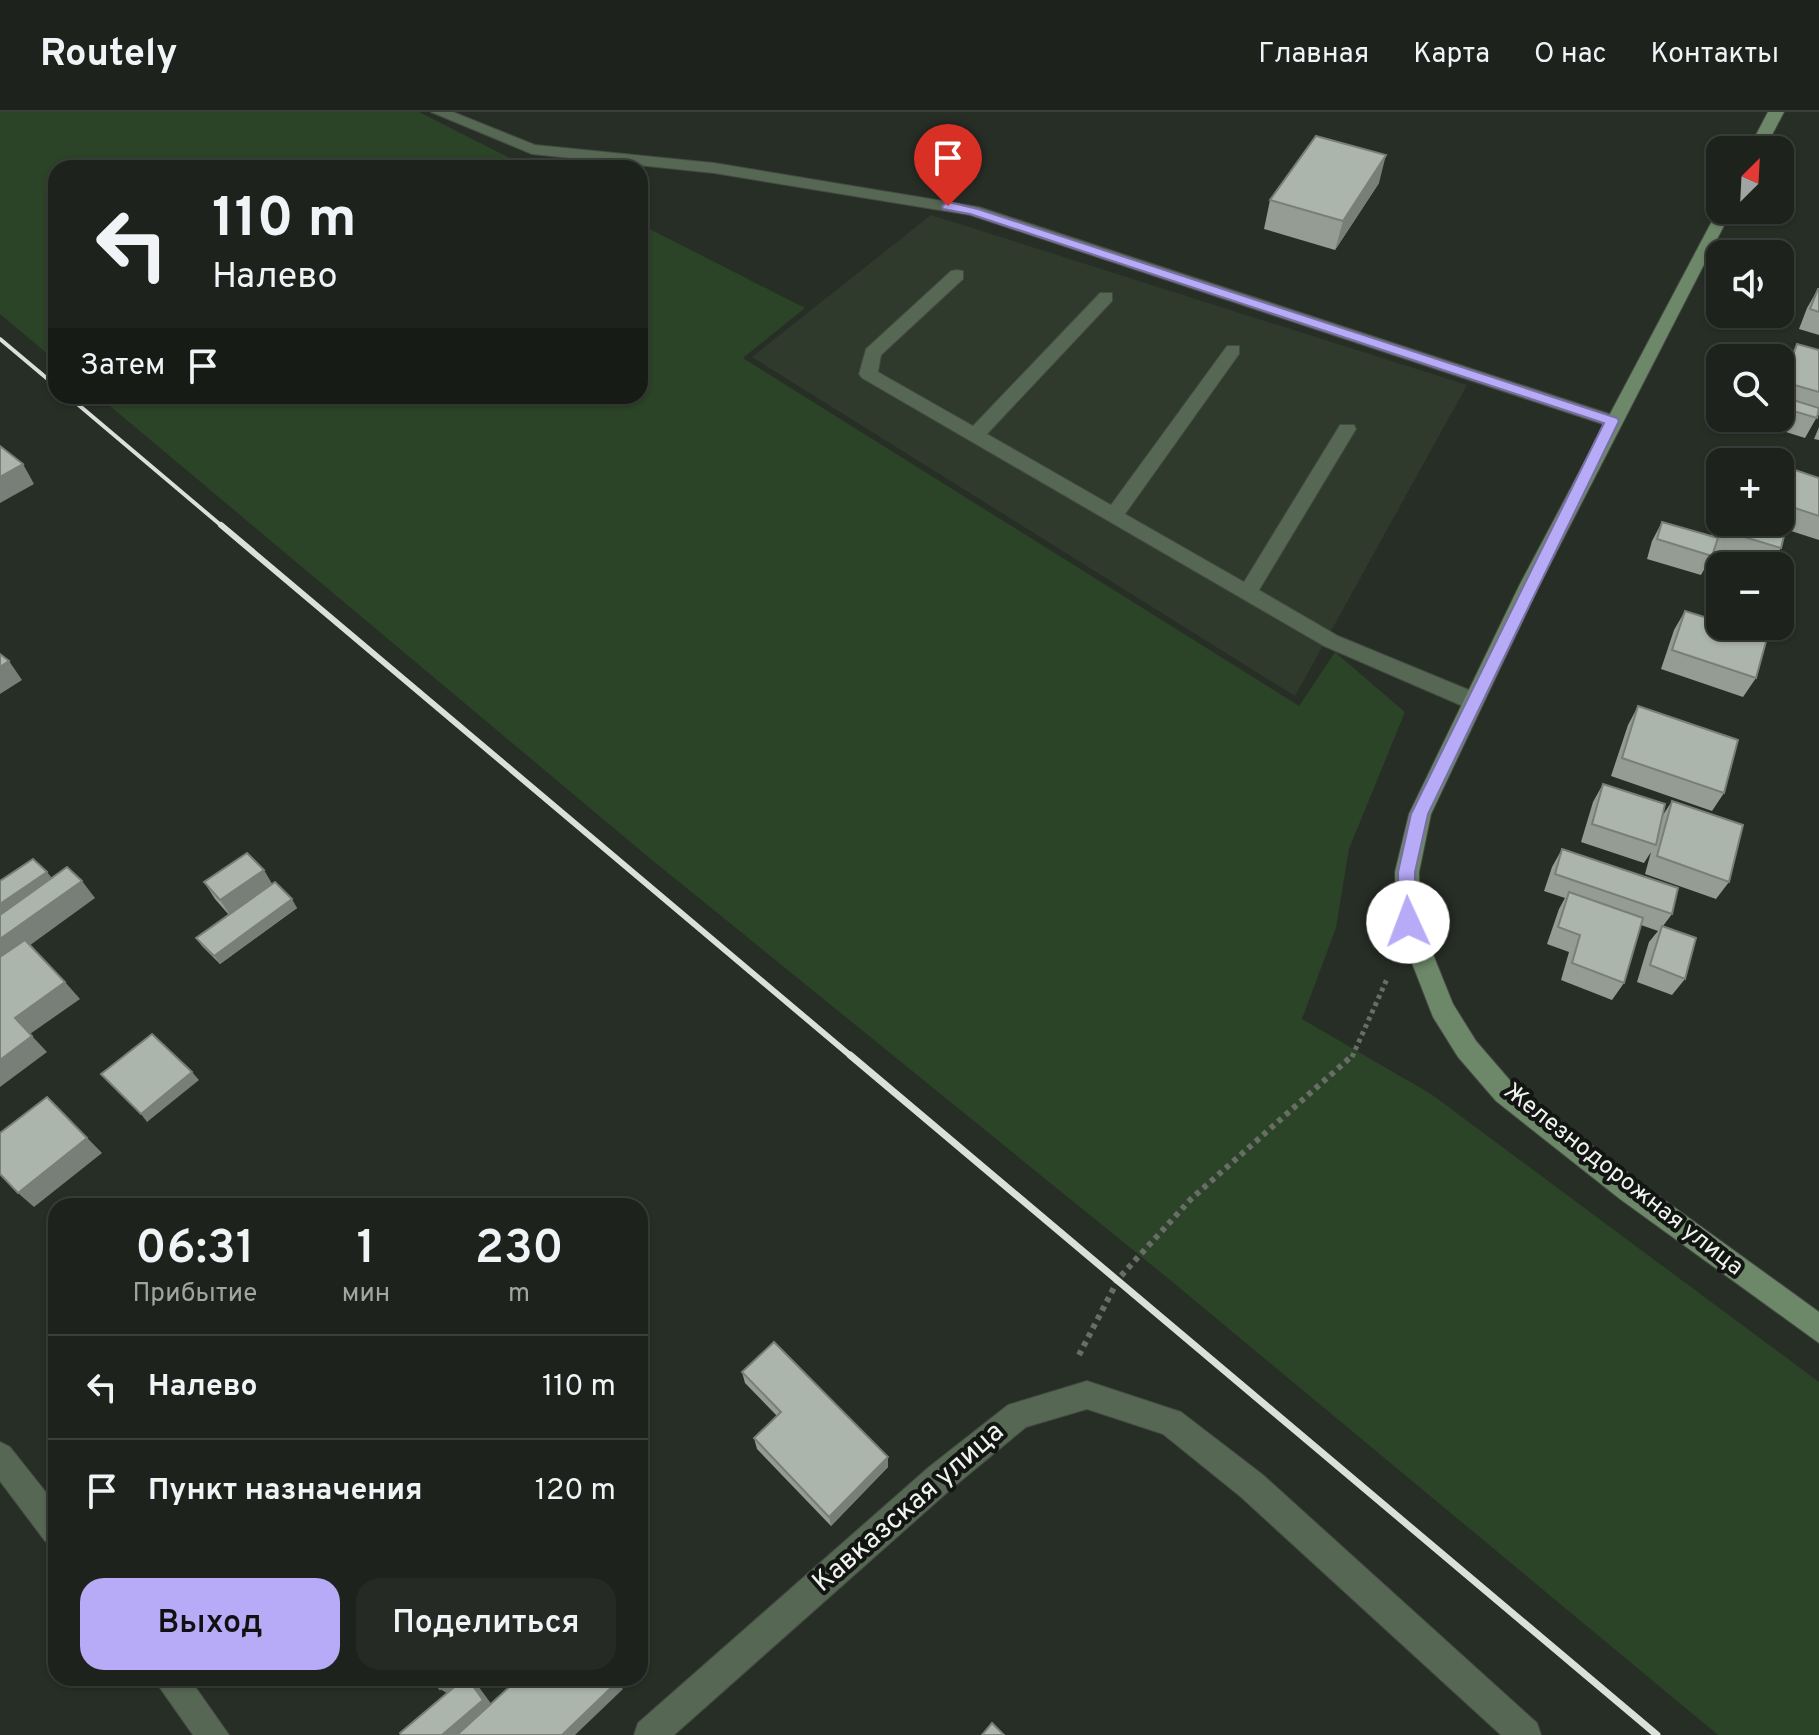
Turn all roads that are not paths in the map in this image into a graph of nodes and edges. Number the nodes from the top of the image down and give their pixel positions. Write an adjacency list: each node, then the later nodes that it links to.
1 (439, 112): 4 (street)
2 (1776, 112): 3 (street)
3 (1763, 136)
4 (637, 160)
5 (648, 161): 10 (street)
6 (1717, 224): 10 (street, Железнодорожная улица)
7 (957, 275): 12 (street)
8 (1106, 297): 12 (street)
9 (1233, 350): 13 (street)
10 (1612, 421): 15 (street, Железнодорожная улица)
11 (1347, 429): 14 (street)
12 (975, 435): 13 (street)
13 (1114, 515): 14 (street)
14 (1248, 592): 15 (street)
15 (1473, 701): 16 (street, Железнодорожная улица)
16 (1819, 1329)
17 (0, 1457): 18 (street)
18 (48, 1520)
19 (175, 1686): 20 (street)
20 (213, 1735)
21 (650, 1735): 22 (street, Кавказская улица)
22 (1525, 1735)

